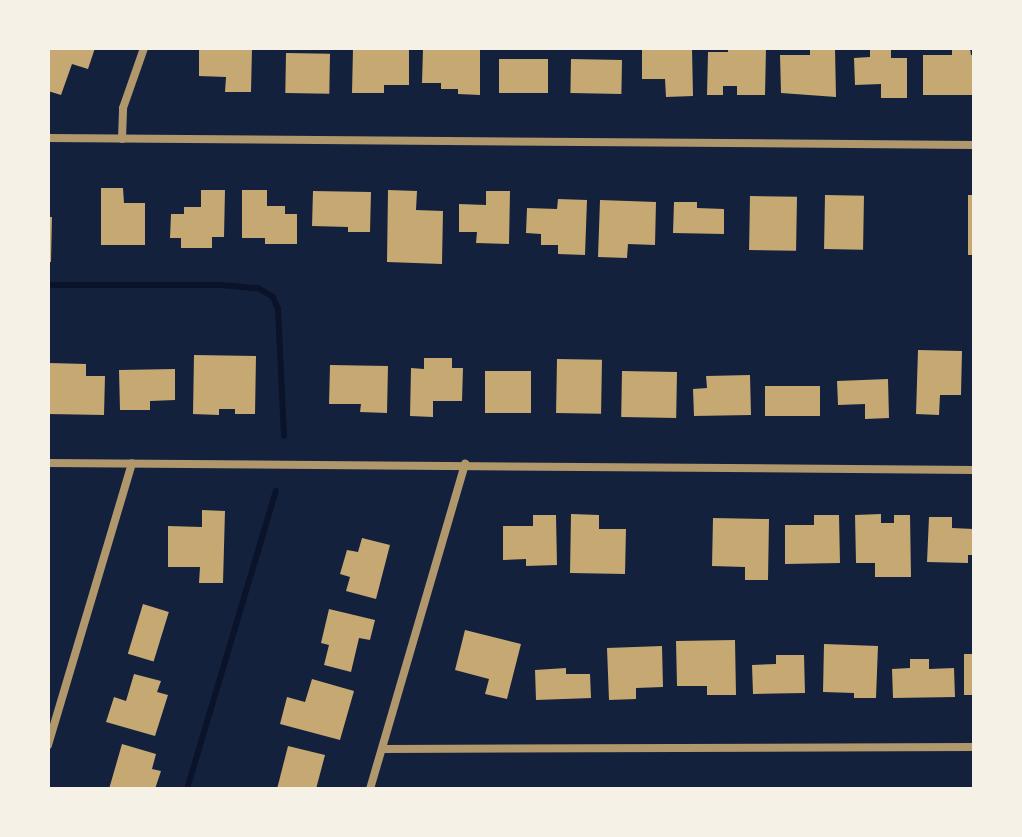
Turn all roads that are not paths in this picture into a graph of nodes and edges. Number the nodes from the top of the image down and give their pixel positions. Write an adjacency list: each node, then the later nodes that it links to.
1 (144, 48): 3 (street)
2 (48, 138): 3 (street)
3 (122, 139): 4 (street)
4 (974, 145)
5 (48, 463): 6 (street)
6 (132, 463): 7 (street); 9 (street)
7 (465, 464): 8 (street); 11 (street)
8 (974, 470)
9 (48, 745)
10 (974, 747): 11 (street)
11 (382, 749): 12 (street)
12 (370, 789)

